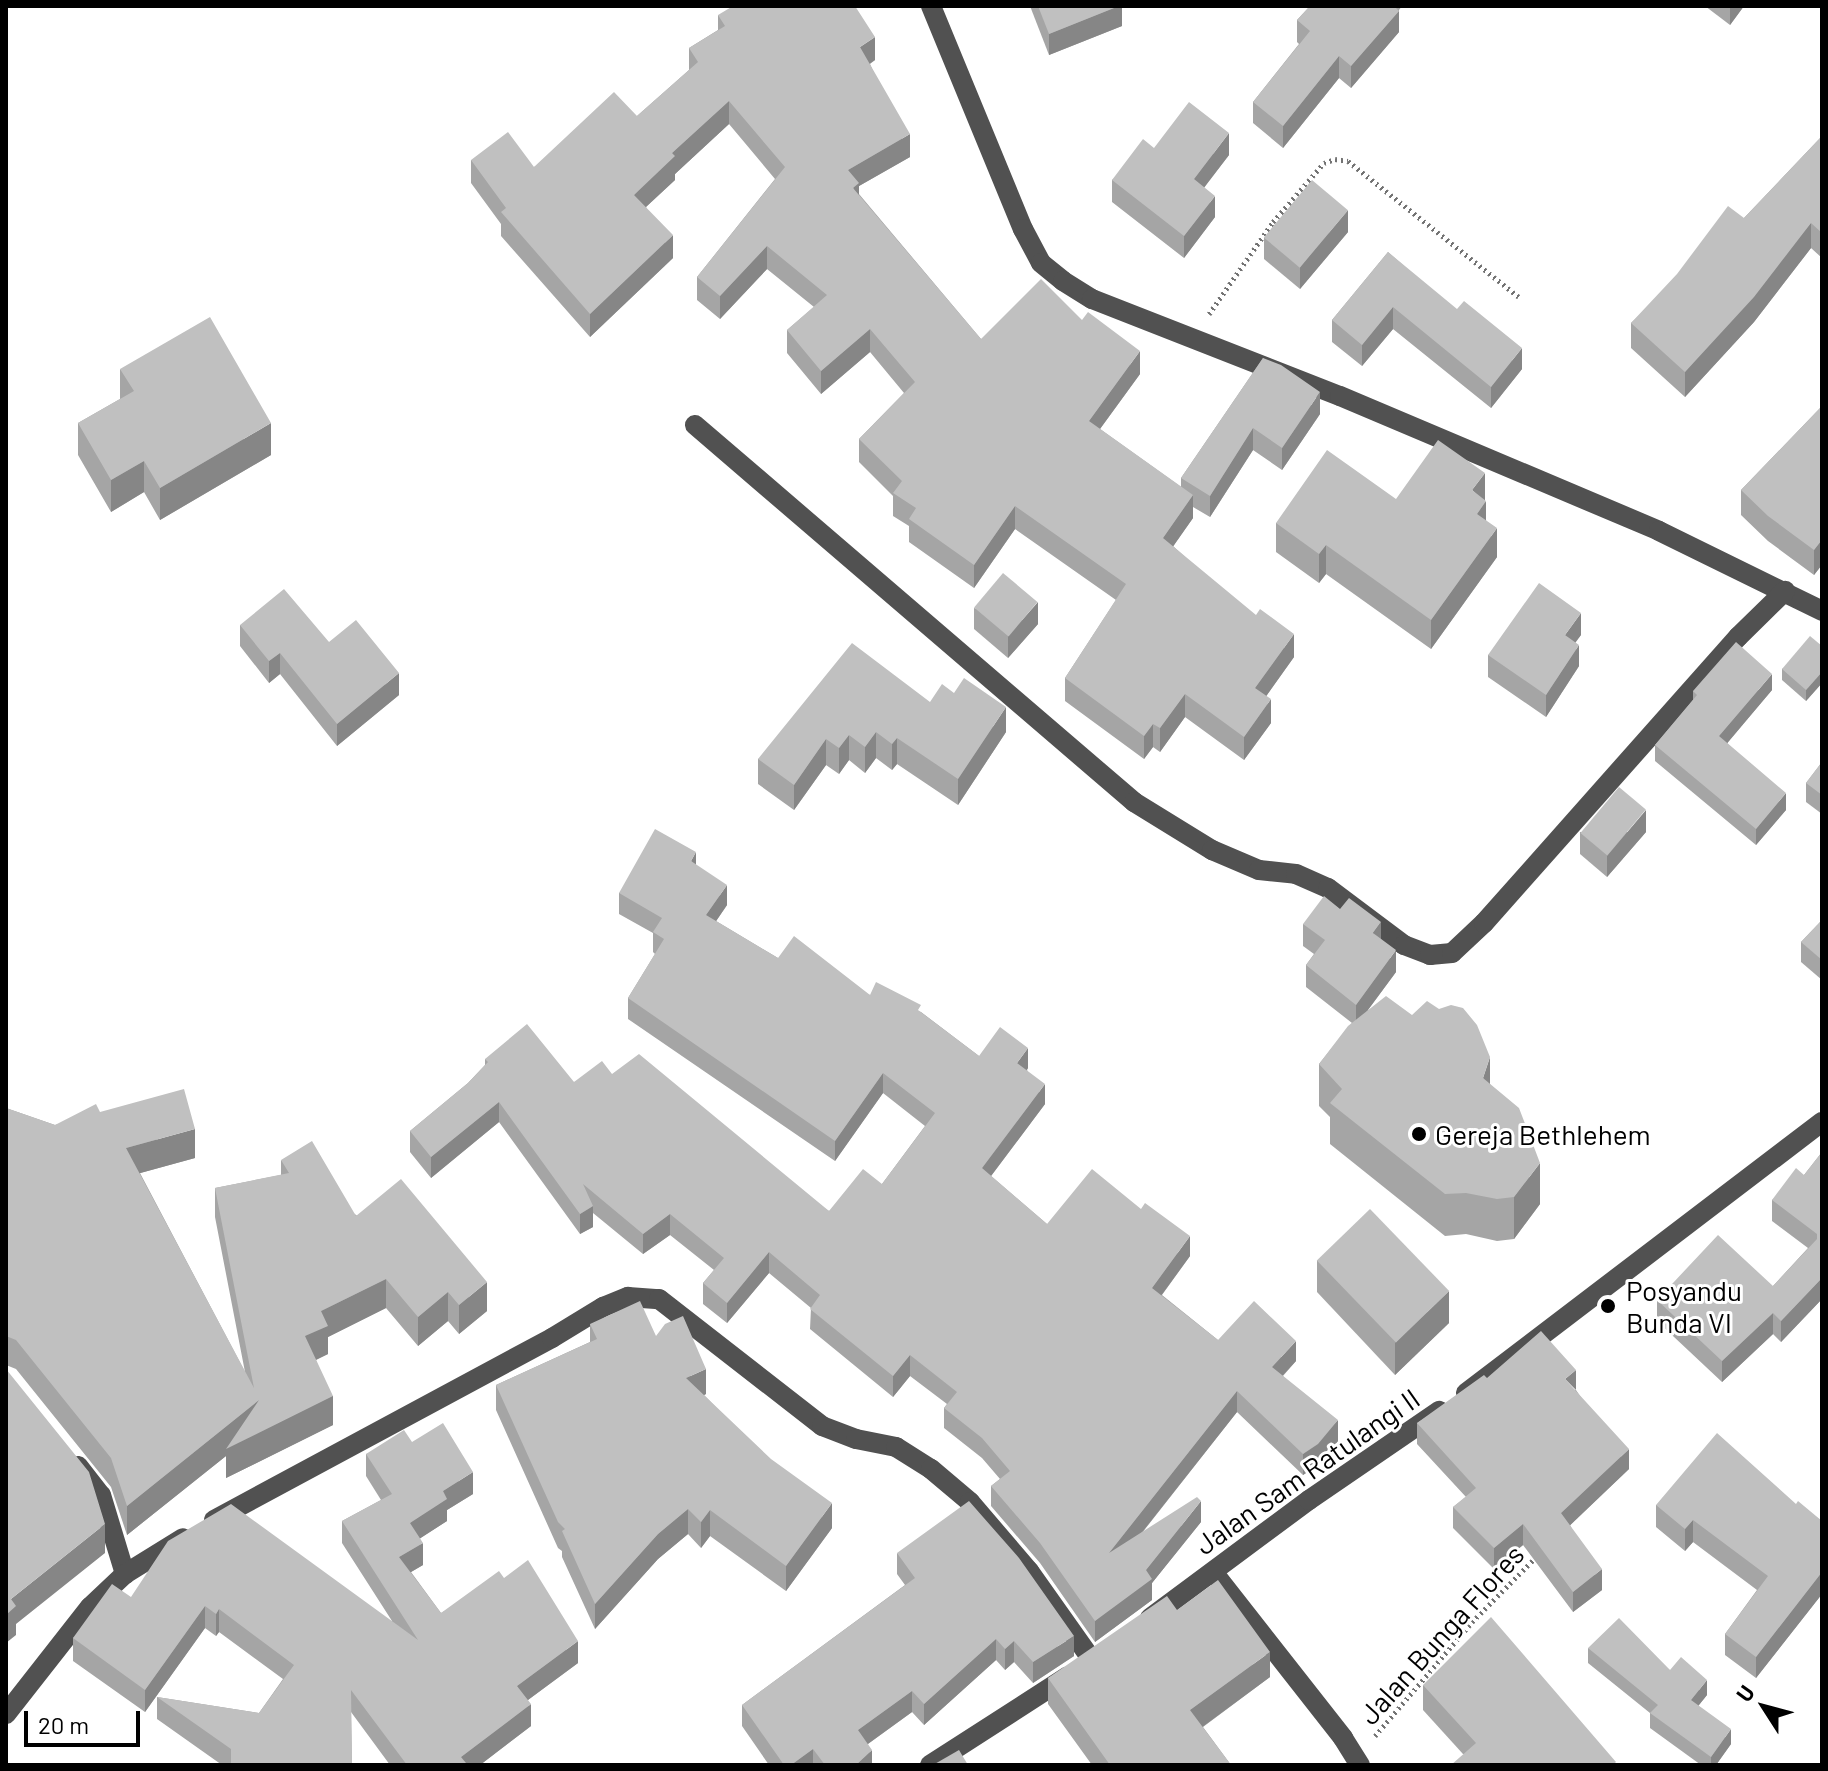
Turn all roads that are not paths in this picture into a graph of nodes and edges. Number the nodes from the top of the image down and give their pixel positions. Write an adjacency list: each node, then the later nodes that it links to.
1 (931, 6): 3 (street)
2 (695, 425): 3 (street)
3 (1785, 591): 4 (street)
4 (1822, 611)
5 (1822, 1122): 7 (street, Jalan Sam Ratulangi II)
6 (64, 1448): 8 (street)
7 (1213, 1572): 9 (street, Jalan Sam Ratulangi II); 12 (street)
8 (125, 1574): 10 (street); 11 (street)
9 (1128, 1634)
10 (6, 1714)
11 (930, 1765)
12 (1360, 1765)

